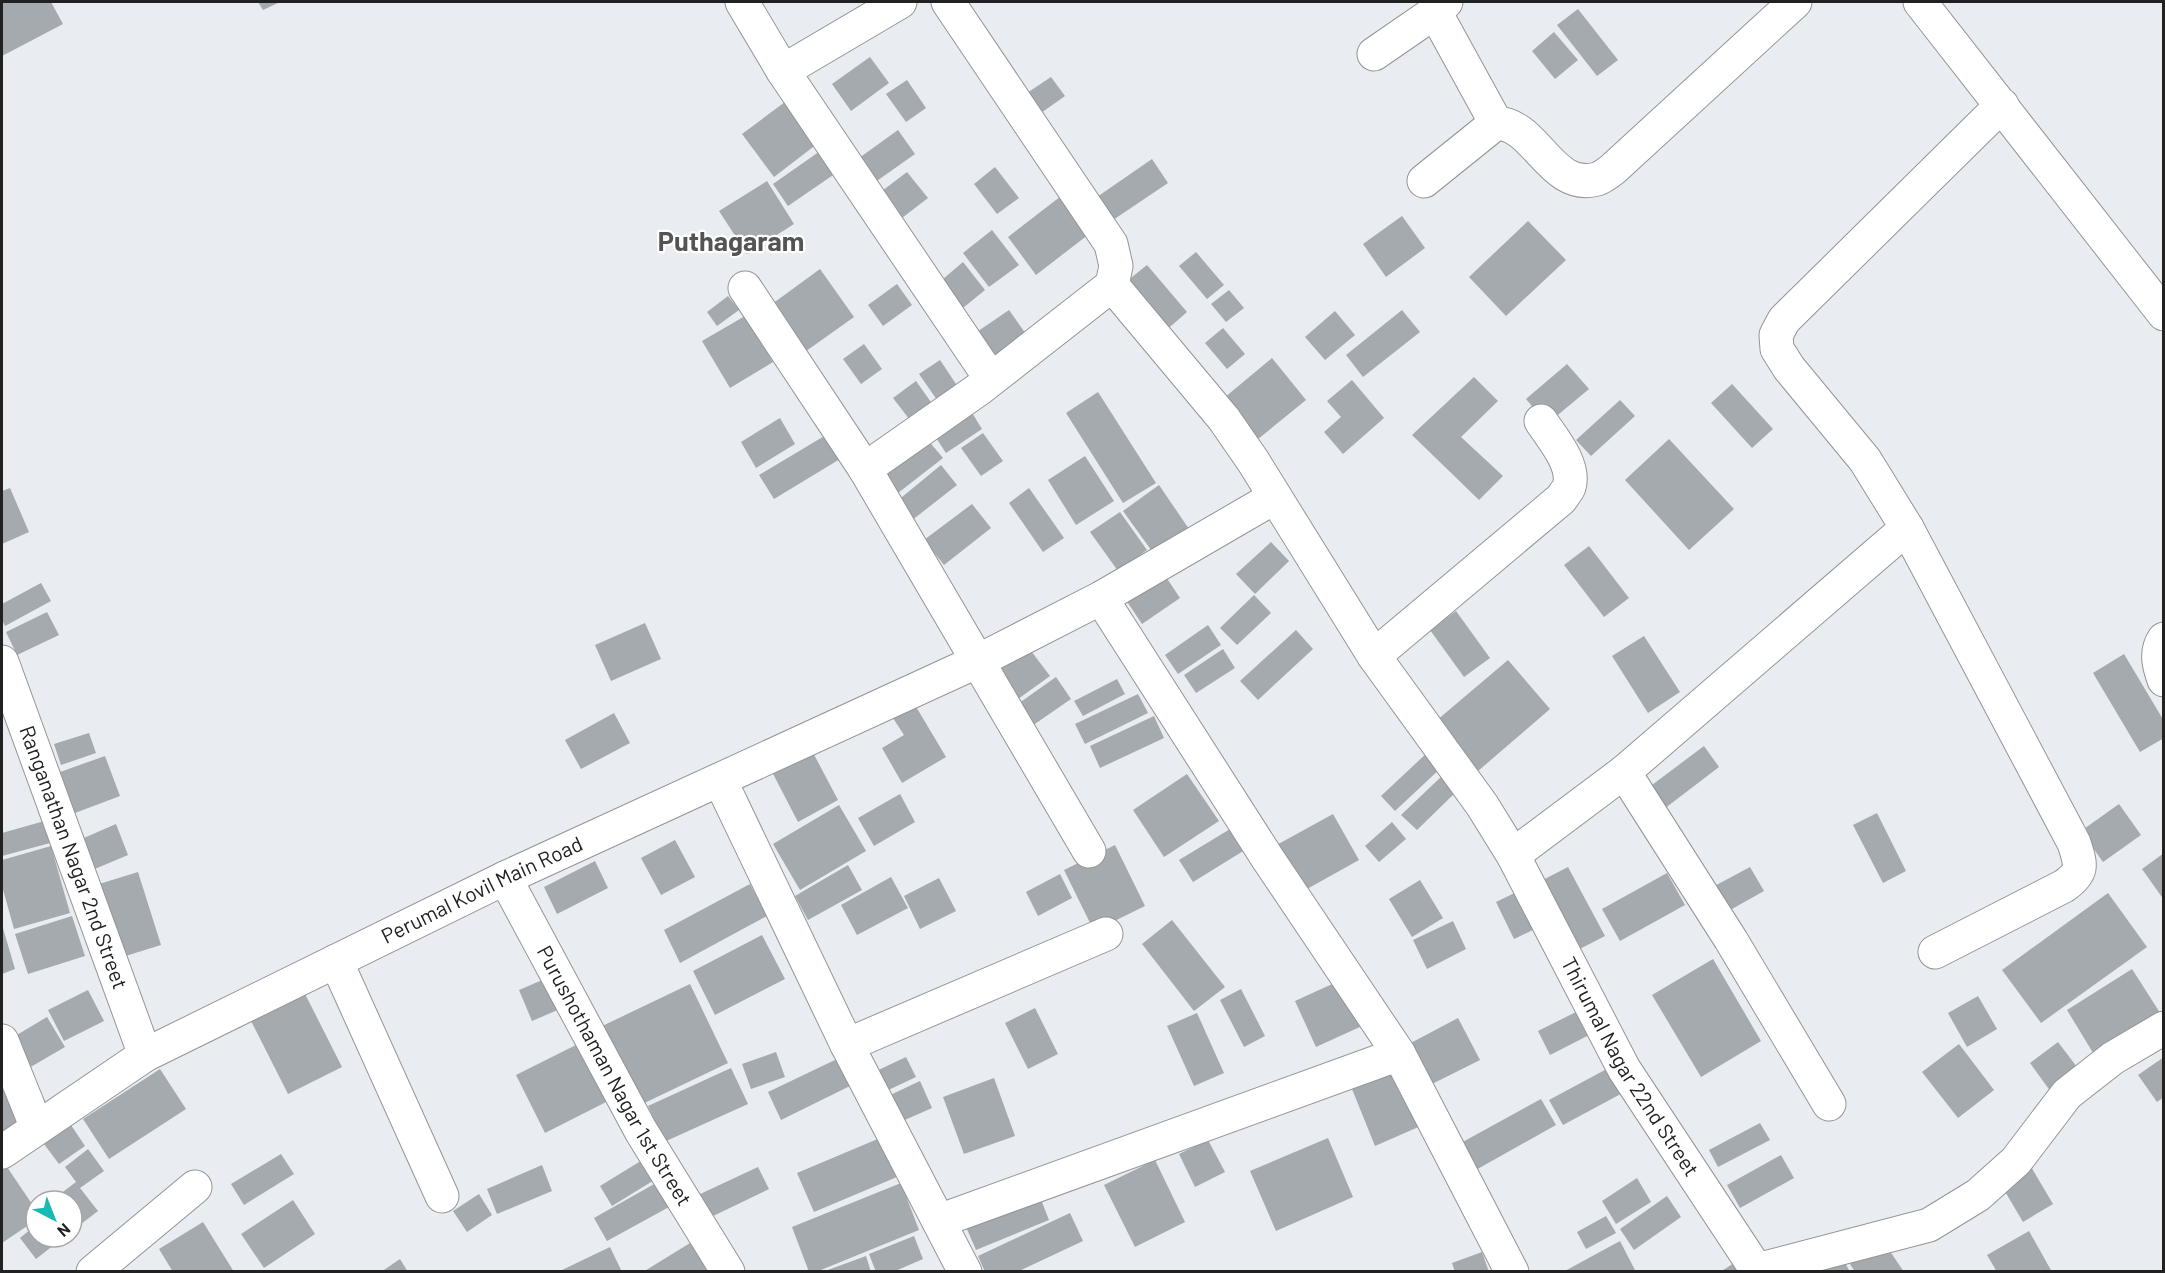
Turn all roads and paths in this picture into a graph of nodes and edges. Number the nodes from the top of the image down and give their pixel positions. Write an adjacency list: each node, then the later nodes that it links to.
1 (742, 2): 8 (street)
2 (900, 2): 8 (street)
3 (948, 2): 12 (street)
4 (1795, 2): 10 (street)
5 (1920, 2): 9 (street)
6 (1440, 7): 7 (street); 10 (street)
7 (1374, 54)
8 (783, 71): 15 (street)
9 (2002, 105): 14 (street); 19 (street)
10 (1496, 123): 11 (street)
11 (1424, 182)
12 (1112, 285): 15 (street); 18 (street, Thirumal Nagar 22nd Street)
13 (745, 288): 17 (street)
14 (2163, 314)
15 (991, 379): 17 (street)
16 (1541, 421): 22 (street)
17 (865, 470): 23 (street)
18 (1275, 497): 20 (street, Perumal Kovil Main Road); 22 (street, Thirumal Nagar 22nd Street)
19 (1906, 528): 26 (street); 32 (street)
20 (1101, 597): 23 (street, Perumal Kovil Main Road); 37 (street)
21 (2163, 639): 25 (street)
22 (1374, 656): 29 (street, Thirumal Nagar 22nd Street)
23 (978, 661): 27 (street, Perumal Kovil Main Road); 28 (street)
24 (2, 662): 38 (street, Ranganathan Nagar 2nd Street)
25 (2163, 680)
26 (1624, 772): 29 (street); 39 (street)
27 (720, 780): 30 (street, Perumal Kovil Main Road); 36 (street)
28 (1089, 851)
29 (1513, 855): 45 (street, Thirumal Nagar 22nd Street)
30 (505, 878): 33 (street, Perumal Kovil Main Road); 47 (street, Purushothaman Nagar 1st Street)
31 (1106, 934): 36 (street)
32 (1935, 952)
33 (336, 961): 38 (street, Perumal Kovil Main Road); 43 (street)
34 (2163, 1028): 45 (street)
35 (2, 1041): 40 (street)
36 (847, 1045): 44 (street)
37 (1399, 1054): 44 (street); 49 (street)
38 (145, 1055): 40 (street, Perumal Kovil Main Road)
39 (1828, 1104)
40 (38, 1128): 41 (street, Perumal Kovil Main Road)
41 (2, 1152)
42 (195, 1188): 46 (street)
43 (442, 1196)
44 (939, 1221): 48 (street)
45 (1757, 1271)
46 (93, 1272)
47 (728, 1272)
48 (965, 1272)
49 (1512, 1272)

